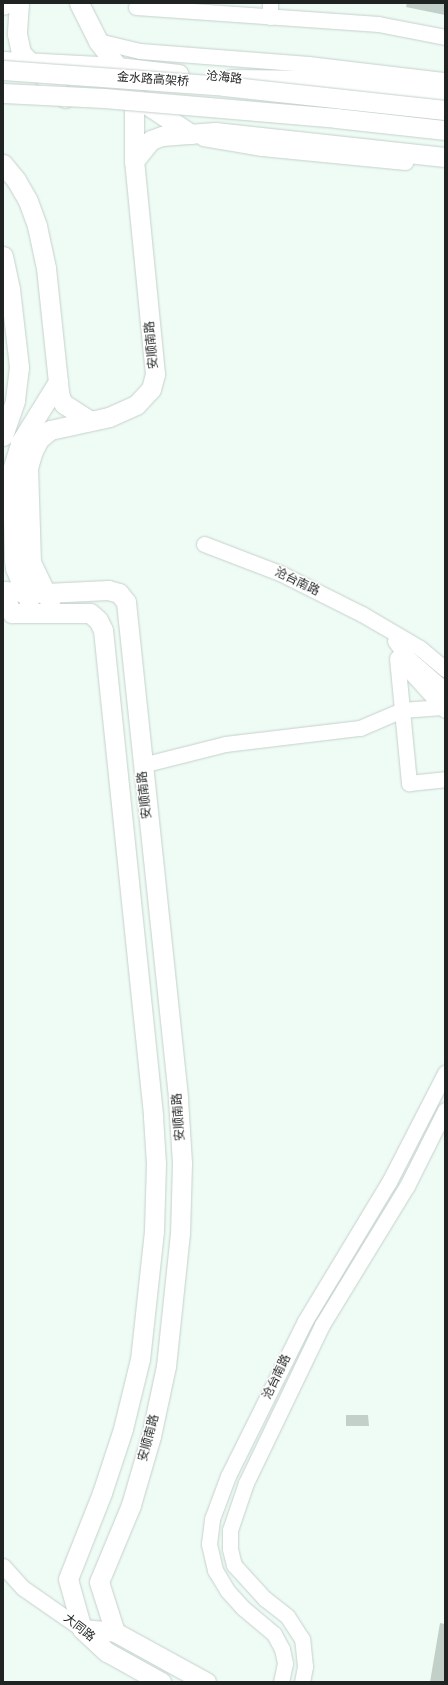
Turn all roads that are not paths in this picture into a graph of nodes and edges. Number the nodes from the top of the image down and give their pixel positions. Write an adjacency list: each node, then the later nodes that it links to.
1 (19, 3): 8 (main road)
2 (79, 3): 6 (main road, 安顺南路)
3 (136, 7): 4 (street)
4 (270, 10): 5 (street)
5 (445, 37)
6 (98, 41): 9 (main road, 安顺南路); 12 (street, 沧海路)
7 (3, 61): 8 (main road, 沧海路)
8 (29, 62): 9 (main road, 沧海路); 16 (main road)
9 (118, 67): 11 (main road, 沧海路); 15 (main road, 安顺南路)
10 (3, 70): 19 (main road, 金水路高架桥, bridge)
11 (242, 80): 14 (main road); 18 (street, 沧海路)
12 (445, 80)
13 (3, 93): 20 (main road, 金水路高架桥, bridge)
14 (445, 94)
15 (134, 96): 16 (main road); 20 (street); 21 (main road); 23 (main road, 安顺南路)
16 (65, 98): 17 (main road)
17 (3, 99)
18 (445, 105)
19 (445, 110)
20 (445, 129)
21 (191, 134): 22 (main road); 23 (main road); 25 (street)
22 (445, 157)
23 (134, 161): 28 (main road, 安顺南路)
24 (3, 164): 27 (main road)
25 (445, 166)
26 (3, 256): 29 (main road)
27 (58, 382): 28 (main road); 32 (main road)
28 (89, 420): 33 (main road, 安顺南路)
29 (3, 436)
30 (204, 544): 37 (street, 沧台南路)
31 (3, 592): 32 (main road); 34 (main road)
32 (25, 592): 33 (main road); 35 (main road)
33 (46, 593): 36 (main road, 安顺南路); 42 (main road, 安顺南路)
34 (7, 613): 35 (main road)
35 (36, 614): 36 (main road)
36 (56, 614): 47 (main road, 安顺南路)
37 (386, 627): 38 (street, 沧台南路); 39 (street, 沧台南路)
38 (445, 669)
39 (445, 690)
40 (444, 708): 41 (street); 41 (street)
41 (402, 710): 42 (street); 43 (street)
42 (142, 765): 48 (main road, 安顺南路)
43 (445, 779)
44 (445, 1073): 51 (street, 沧台南路)
45 (445, 1110): 52 (street, 沧台南路)
46 (3, 1566): 47 (street, 大同路)
47 (82, 1629): 48 (main road); 49 (main road, 大同路)
48 (115, 1632): 50 (main road, 大同路)
49 (161, 1682)
50 (206, 1682)
51 (281, 1682)
52 (302, 1682)

